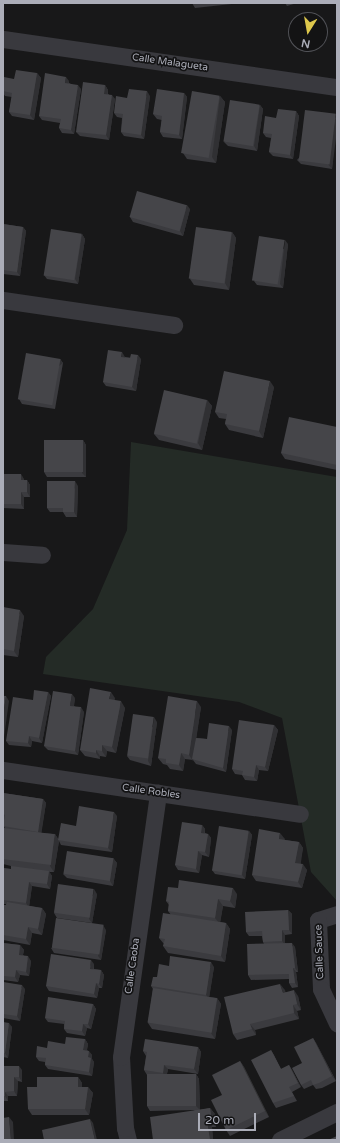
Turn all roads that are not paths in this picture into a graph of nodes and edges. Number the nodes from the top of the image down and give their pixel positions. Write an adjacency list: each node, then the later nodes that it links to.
1 (3, 39): 2 (street, Calle Malagueta)
2 (337, 87)
3 (3, 300): 4 (street)
4 (174, 325)
5 (3, 552): 6 (street)
6 (42, 556)
7 (3, 770): 8 (street, Calle Robles)
8 (158, 793): 9 (street, Calle Robles); 13 (street, Calle Caoba)
9 (300, 814)
10 (337, 914): 11 (street, Calle Sauce)
11 (337, 1024)
12 (337, 1112): 14 (street)
13 (128, 1140)
14 (280, 1140)

